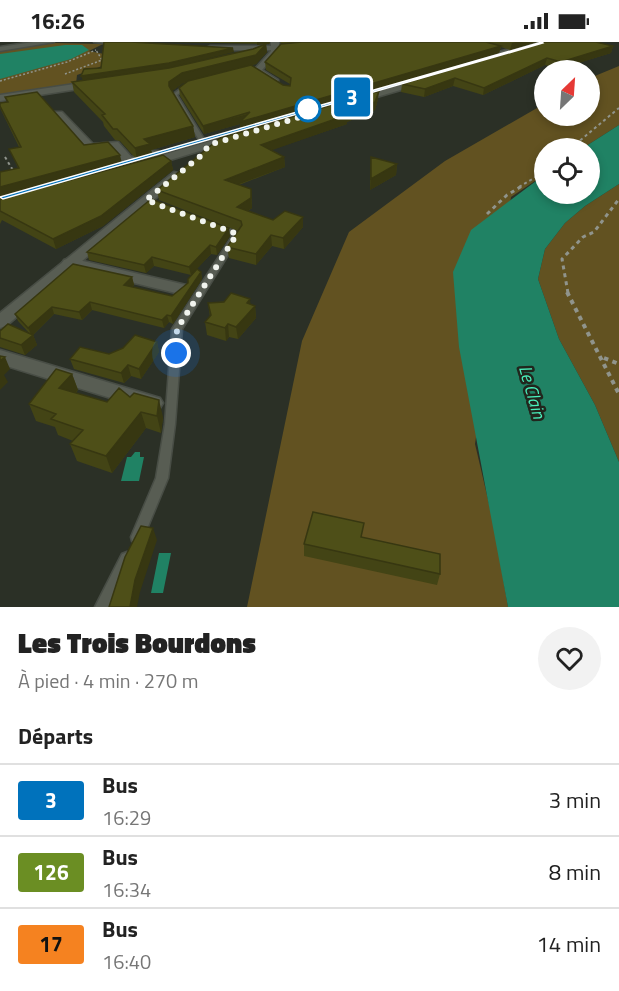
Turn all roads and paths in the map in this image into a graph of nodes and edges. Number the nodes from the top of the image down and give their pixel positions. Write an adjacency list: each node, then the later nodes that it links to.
1 (50, 42): 8 (street)
2 (334, 42): 6 (street)
3 (545, 43): 17 (street)
4 (134, 44): 5 (street)
5 (98, 45): 11 (path); 12 (path)
6 (276, 45): 9 (street); 15 (street)
7 (204, 48): 9 (street)
8 (0, 49)
9 (257, 49): 10 (street)
10 (232, 58)
11 (62, 75)
12 (0, 81)
13 (109, 82): 16 (street)
14 (196, 83): 22 (lane)
15 (286, 89)
16 (0, 98)
17 (344, 101)
18 (619, 108): 21 (path)
19 (58, 114): 25 (street)
20 (246, 130): 22 (street)
21 (583, 138)
22 (205, 142): 23 (street); 25 (street); 26 (street)
23 (182, 153): 25 (street); 26 (street)
24 (5, 157): 27 (path)
25 (129, 162)
26 (180, 172): 32 (street)
27 (15, 174)
28 (534, 178): 30 (path)
29 (619, 199): 36 (path)
30 (487, 214)
31 (207, 223): 40 (lane)
32 (70, 263): 33 (street); 34 (street)
33 (180, 289)
34 (0, 322)
35 (0, 357): 39 (street)
36 (603, 358): 37 (path); 38 (path)
37 (619, 364)
38 (619, 394)
39 (156, 404)
40 (102, 607)

